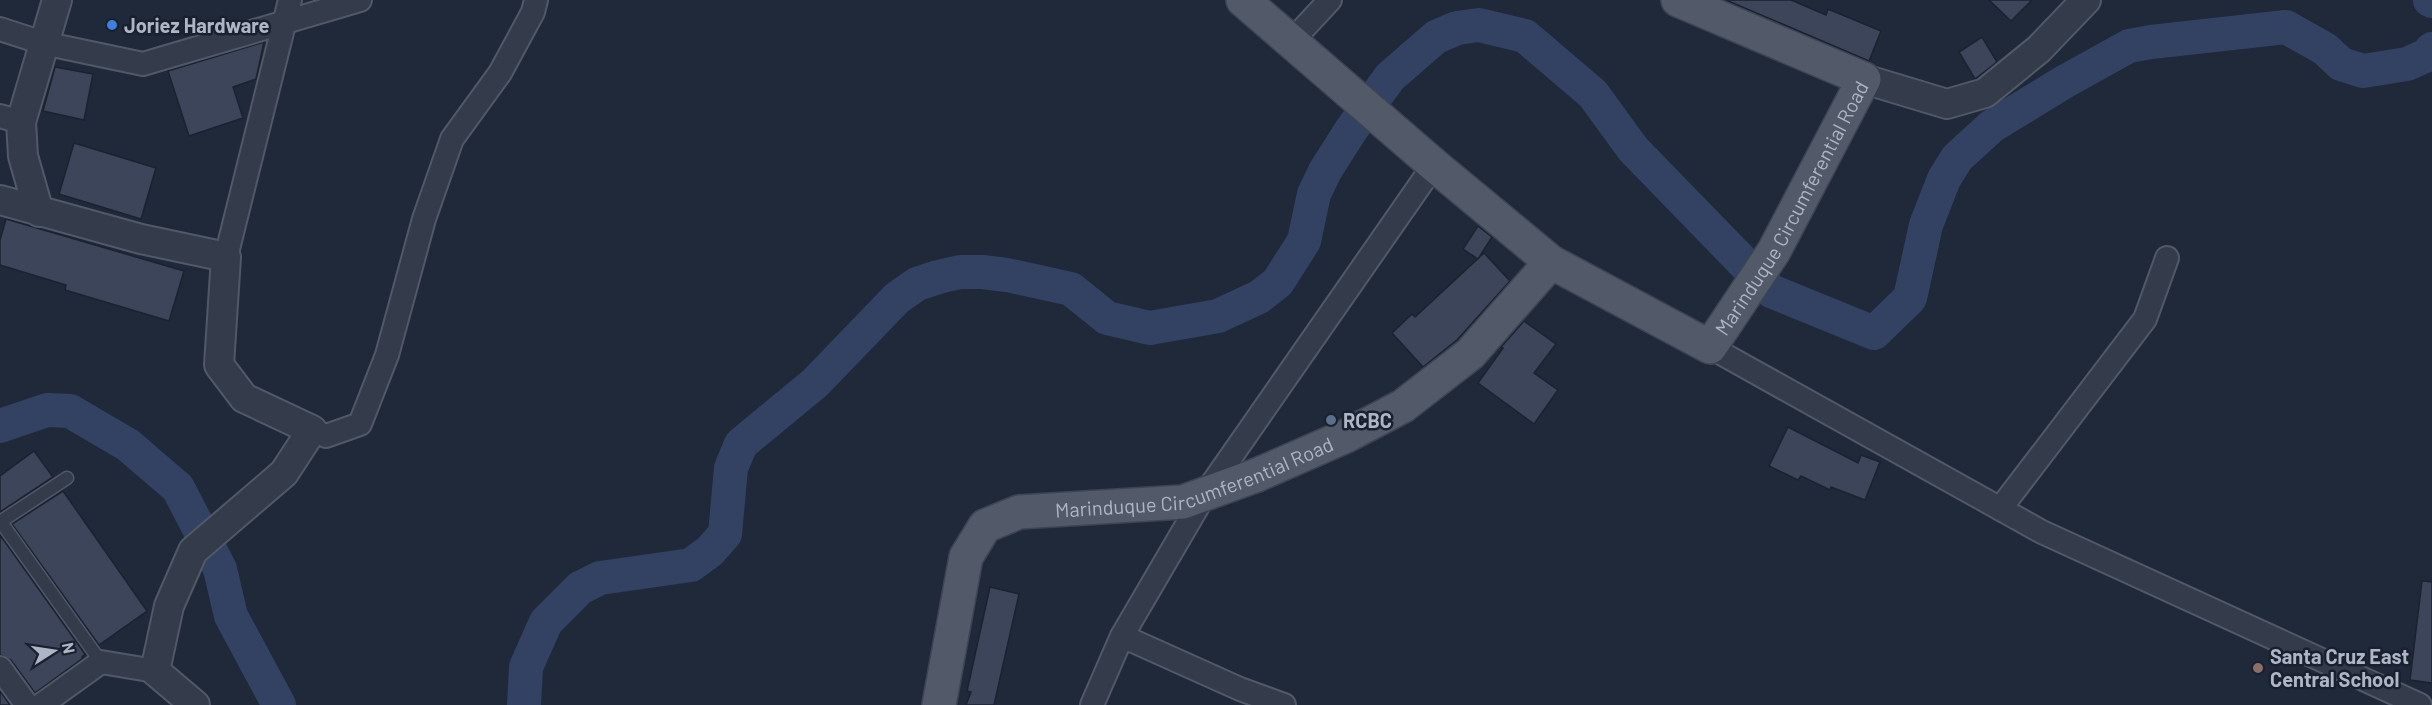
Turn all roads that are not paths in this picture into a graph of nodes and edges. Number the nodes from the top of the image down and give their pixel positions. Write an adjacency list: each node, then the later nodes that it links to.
1 (57, 0): 10 (street)
2 (360, 0): 8 (street)
3 (536, 0): 21 (street)
4 (1243, 0): 11 (main road)
5 (1330, 0): 11 (street)
6 (1678, 0): 12 (main road, Marinduque Circumferential Road)
7 (2086, 0): 12 (street)
8 (287, 10): 10 (street); 17 (street)
9 (0, 29): 10 (street)
10 (43, 42): 13 (street)
11 (1291, 42): 14 (main road)
12 (1864, 79): 20 (main road, Marinduque Circumferential Road)
13 (11, 119): 16 (street)
14 (1434, 165): 19 (main road); 23 (street)
15 (0, 200): 16 (street)
16 (39, 212): 17 (street)
17 (226, 257): 21 (street)
18 (2168, 258): 24 (street)
19 (1551, 262): 20 (main road, Marinduque Circumferential Road); 23 (main road, Marinduque Circumferential Road)
20 (1710, 347): 24 (street)
21 (312, 430): 29 (street)
22 (67, 478): 25 (lane)
23 (1206, 494): 26 (street); 34 (main road, Marinduque Circumferential Road)
24 (2000, 509): 37 (street)
25 (0, 522): 27 (lane)
26 (1122, 636): 30 (street); 35 (street)
27 (100, 662): 29 (street); 32 (street)
28 (0, 668): 31 (street)
29 (155, 671): 33 (street)
30 (1238, 697): 36 (street)
31 (27, 705)
32 (41, 705)
33 (195, 705)
34 (939, 705)
35 (1092, 705)
36 (1284, 705)
37 (2420, 705)

